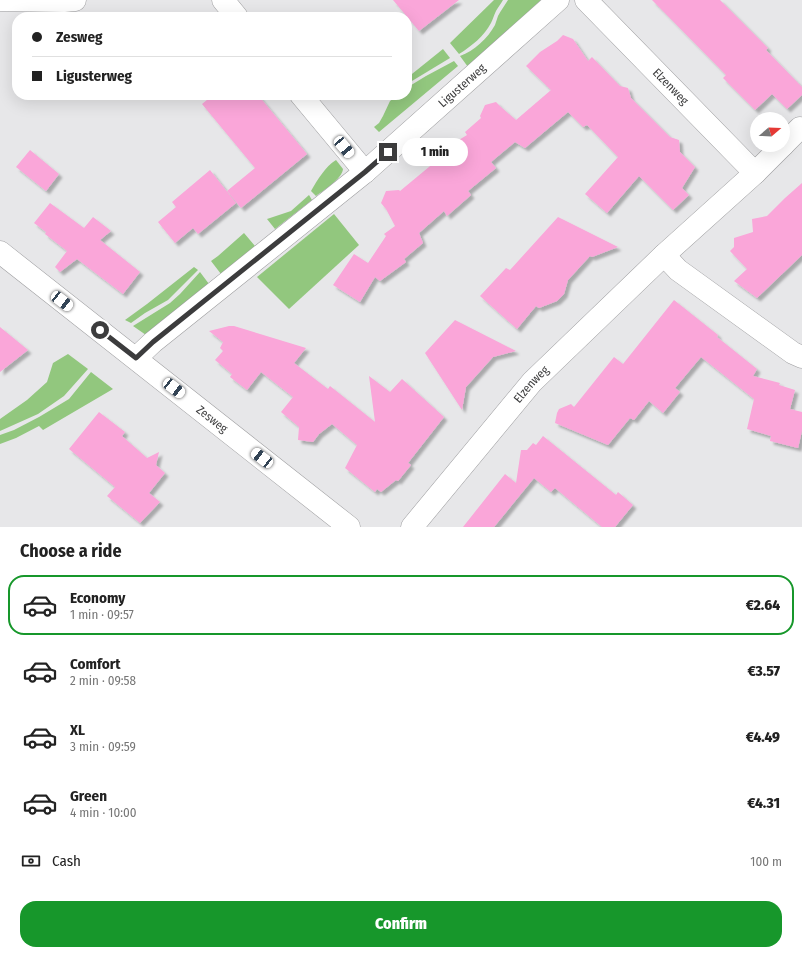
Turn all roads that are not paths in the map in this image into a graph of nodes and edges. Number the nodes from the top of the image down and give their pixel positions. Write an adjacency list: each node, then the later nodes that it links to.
1 (0, 0): 2 (street)
2 (75, 0)
3 (223, 0): 6 (street)
4 (558, 0): 11 (street, Ligusterweg)
5 (586, 0): 12 (street, Elzenweg)
6 (233, 12)
7 (305, 100): 11 (street)
8 (800, 128): 9 (street, Elzenweg)
9 (790, 138)
10 (776, 152): 12 (street, Elzenweg)
11 (365, 172): 16 (street, Ligusterweg)
12 (754, 173): 14 (street, Elzenweg)
13 (0, 252): 16 (street, Zesweg)
14 (664, 255): 15 (street); 18 (street, Elzenweg)
15 (802, 357)
16 (136, 358): 17 (street, Zesweg)
17 (349, 527)
18 (412, 527)

